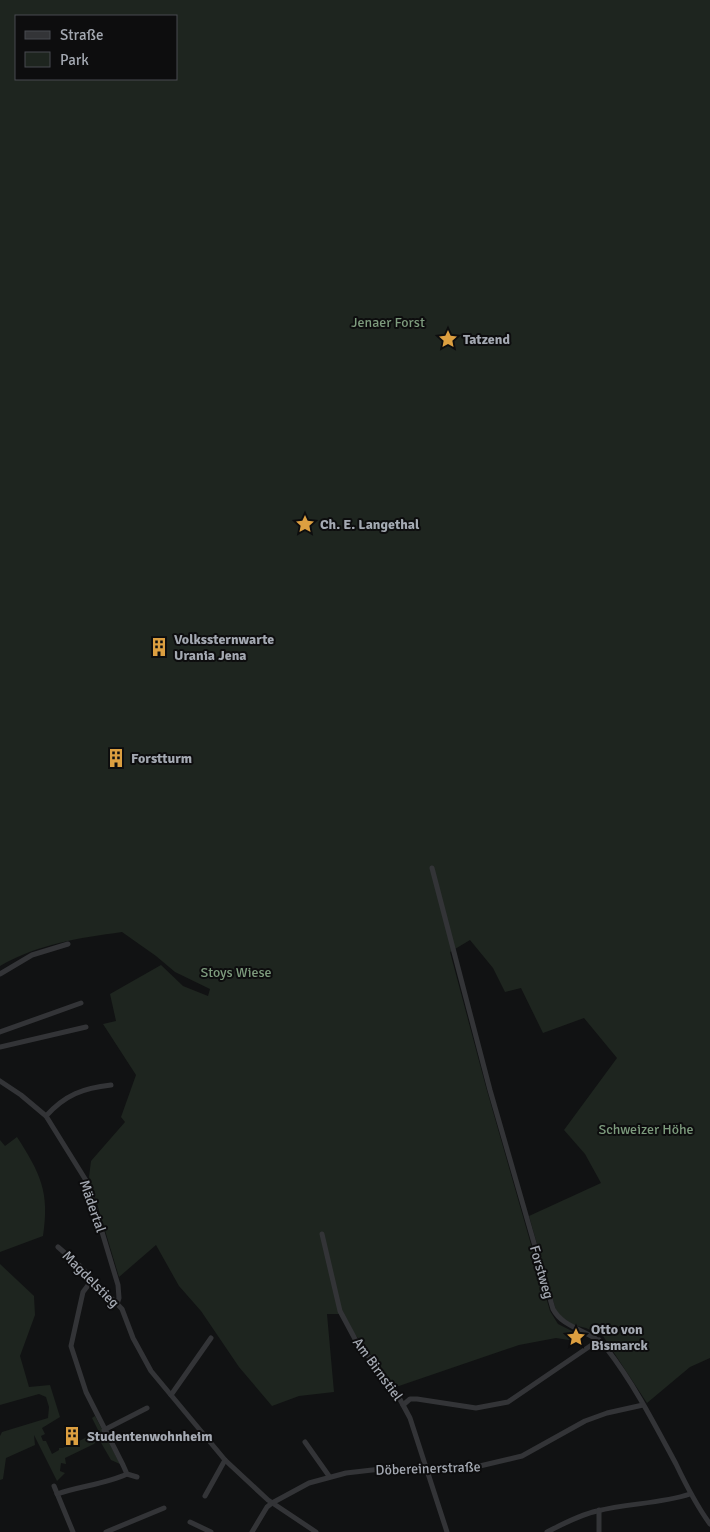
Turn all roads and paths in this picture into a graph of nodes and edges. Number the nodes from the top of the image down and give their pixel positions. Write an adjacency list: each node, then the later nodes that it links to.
1 (432, 868): 16 (street, Forstweg)
2 (68, 944): 3 (street)
3 (0, 974)
4 (81, 1003): 6 (street)
5 (86, 1027): 7 (street)
6 (0, 1032)
7 (0, 1047)
8 (0, 1081): 10 (street, Mädertal)
9 (111, 1085): 10 (street)
10 (46, 1116): 14 (street, Mädertal)
11 (322, 1234): 18 (street, Am Birnstiel)
12 (58, 1247): 13 (street, Magdelstieg)
13 (92, 1280): 14 (street, Magdelstieg); 21 (street)
14 (117, 1304): 17 (street, Magdelstieg)
15 (211, 1338): 17 (street)
16 (599, 1340): 18 (street); 19 (street, Forstweg)
17 (171, 1395): 23 (street, Magdelstieg)
18 (403, 1405): 24 (street, Am Birnstiel)
19 (643, 1405): 24 (street, Döbereinerstraße); 30 (street, Forstweg)
20 (147, 1408): 21 (street)
21 (104, 1430): 25 (street)
22 (305, 1442): 26 (street)
23 (224, 1460): 31 (street); 32 (street, Magdelstieg)
24 (427, 1470): 26 (street, Döbereinerstraße); 42 (street, Am Birnstiel)
25 (128, 1474): 27 (street); 29 (street)
26 (329, 1476): 32 (street, Döbereinerstraße)
27 (137, 1478)
28 (54, 1486): 29 (street)
29 (57, 1494): 37 (street)
30 (690, 1494): 34 (street); 36 (street, Forstweg)
31 (205, 1496)
32 (272, 1503): 40 (street, Döbereinerstraße); 41 (street, Magdelstieg)
33 (164, 1508): 38 (street)
34 (600, 1510): 43 (street); 44 (street)
35 (190, 1522): 39 (street)
36 (710, 1524)
37 (73, 1532)
38 (106, 1532)
39 (211, 1532)
40 (252, 1532)
41 (316, 1532)
42 (447, 1532)
43 (546, 1532)
44 (599, 1532)

